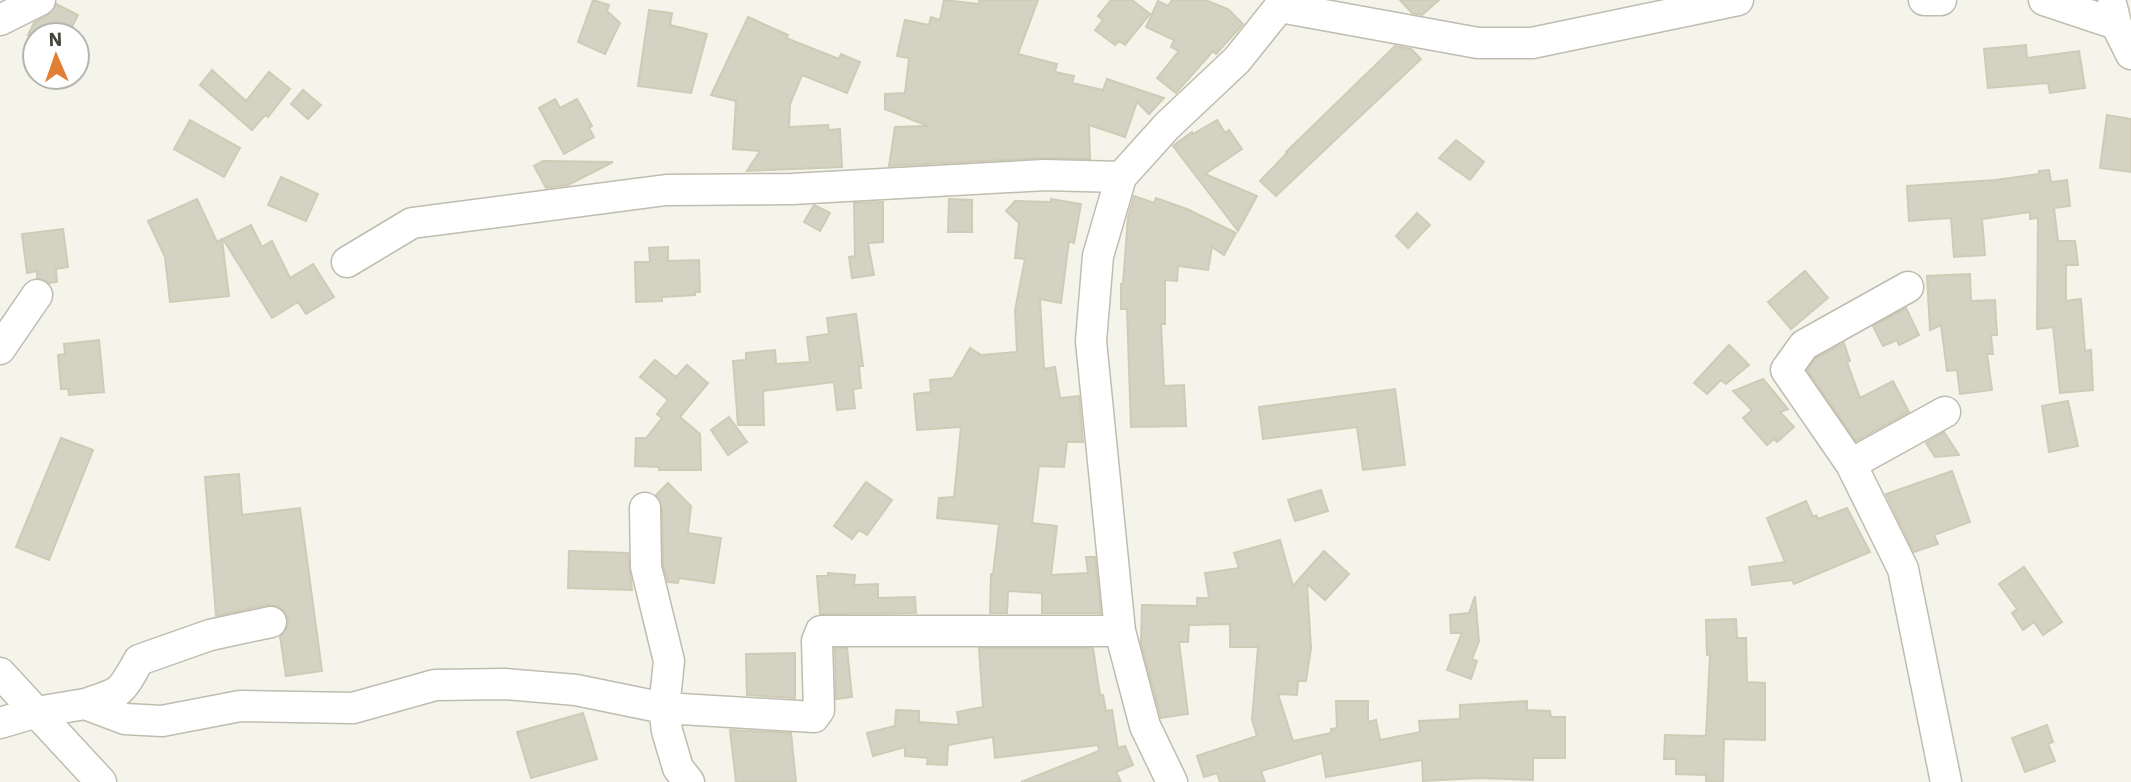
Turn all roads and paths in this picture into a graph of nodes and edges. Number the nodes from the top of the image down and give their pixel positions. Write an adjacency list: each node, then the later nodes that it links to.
1 (40, 0): 6 (street)
2 (1738, 0): 4 (street)
3 (2044, 0): 5 (street)
4 (1283, 4): 8 (street)
5 (2113, 12): 7 (street)
6 (0, 20)
7 (2131, 54)
8 (1121, 177): 9 (street); 17 (street)
9 (347, 262)
10 (1908, 287): 14 (street)
11 (37, 295): 12 (street)
12 (0, 349)
13 (1945, 412): 14 (street)
14 (1851, 464): 26 (street)
15 (645, 508): 20 (street)
16 (271, 622): 19 (street)
17 (1120, 631): 20 (street); 25 (street)
18 (0, 673): 21 (street)
19 (85, 704): 20 (street); 21 (street)
20 (664, 708): 24 (street)
21 (37, 712): 22 (street); 23 (street)
22 (0, 723)
23 (101, 782)
24 (689, 782)
25 (1172, 782)
26 (1946, 782)

